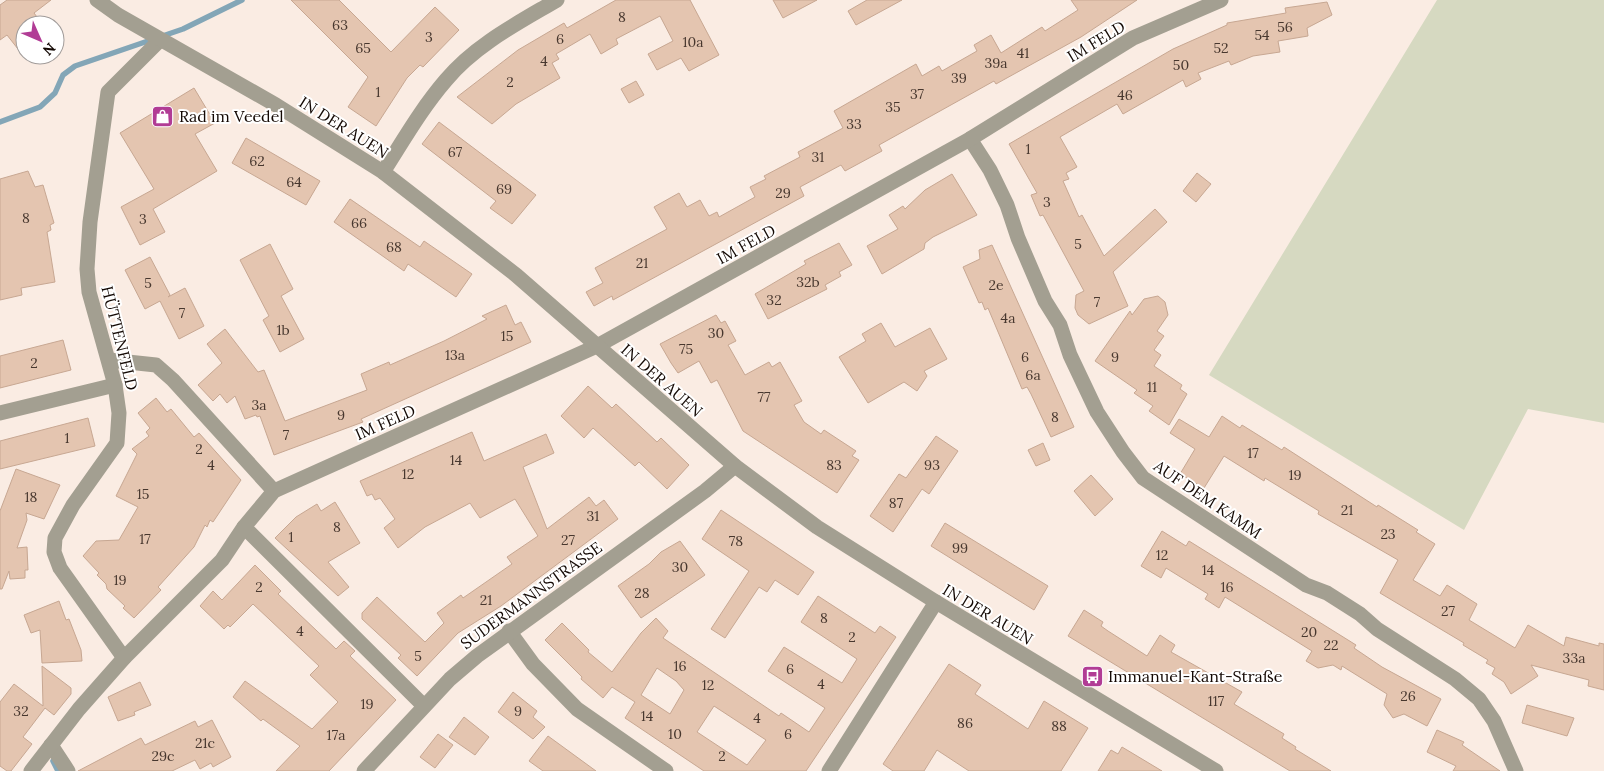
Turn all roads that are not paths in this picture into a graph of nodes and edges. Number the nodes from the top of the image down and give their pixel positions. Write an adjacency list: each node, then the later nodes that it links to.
1 (97, 0): 4 (street, IN DER AUEN)
2 (557, 0): 6 (street)
3 (1221, 0): 5 (street, IM FELD)
4 (158, 42): 6 (street, IN DER AUEN); 8 (street, HÜTTENFELD)
5 (970, 139): 7 (street, IM FELD); 25 (street, AUF DEM KAMM)
6 (383, 172): 7 (street, IN DER AUEN)
7 (597, 346): 11 (street, IN DER AUEN); 12 (street, IM FELD)
8 (110, 360): 9 (street, HÜTTENFELD); 12 (street)
9 (115, 385): 10 (street); 16 (street, HÜTTENFELD)
10 (0, 413)
11 (735, 466): 14 (street, IN DER AUEN); 15 (street, SUDERMANNSTRASSE)
12 (274, 491): 13 (street, IM FELD)
13 (244, 527): 16 (street); 17 (street)
14 (936, 602): 23 (street); 24 (street, IN DER AUEN)
15 (509, 631): 17 (street, SUDERMANNSTRASSE); 22 (street)
16 (124, 658): 18 (street)
17 (424, 706): 21 (street, SUDERMANNSTRASSE)
18 (51, 745): 19 (street); 20 (street)
19 (30, 771)
20 (68, 771)
21 (364, 771)
22 (666, 771)
23 (829, 771)
24 (1216, 771)
25 (1516, 771)

